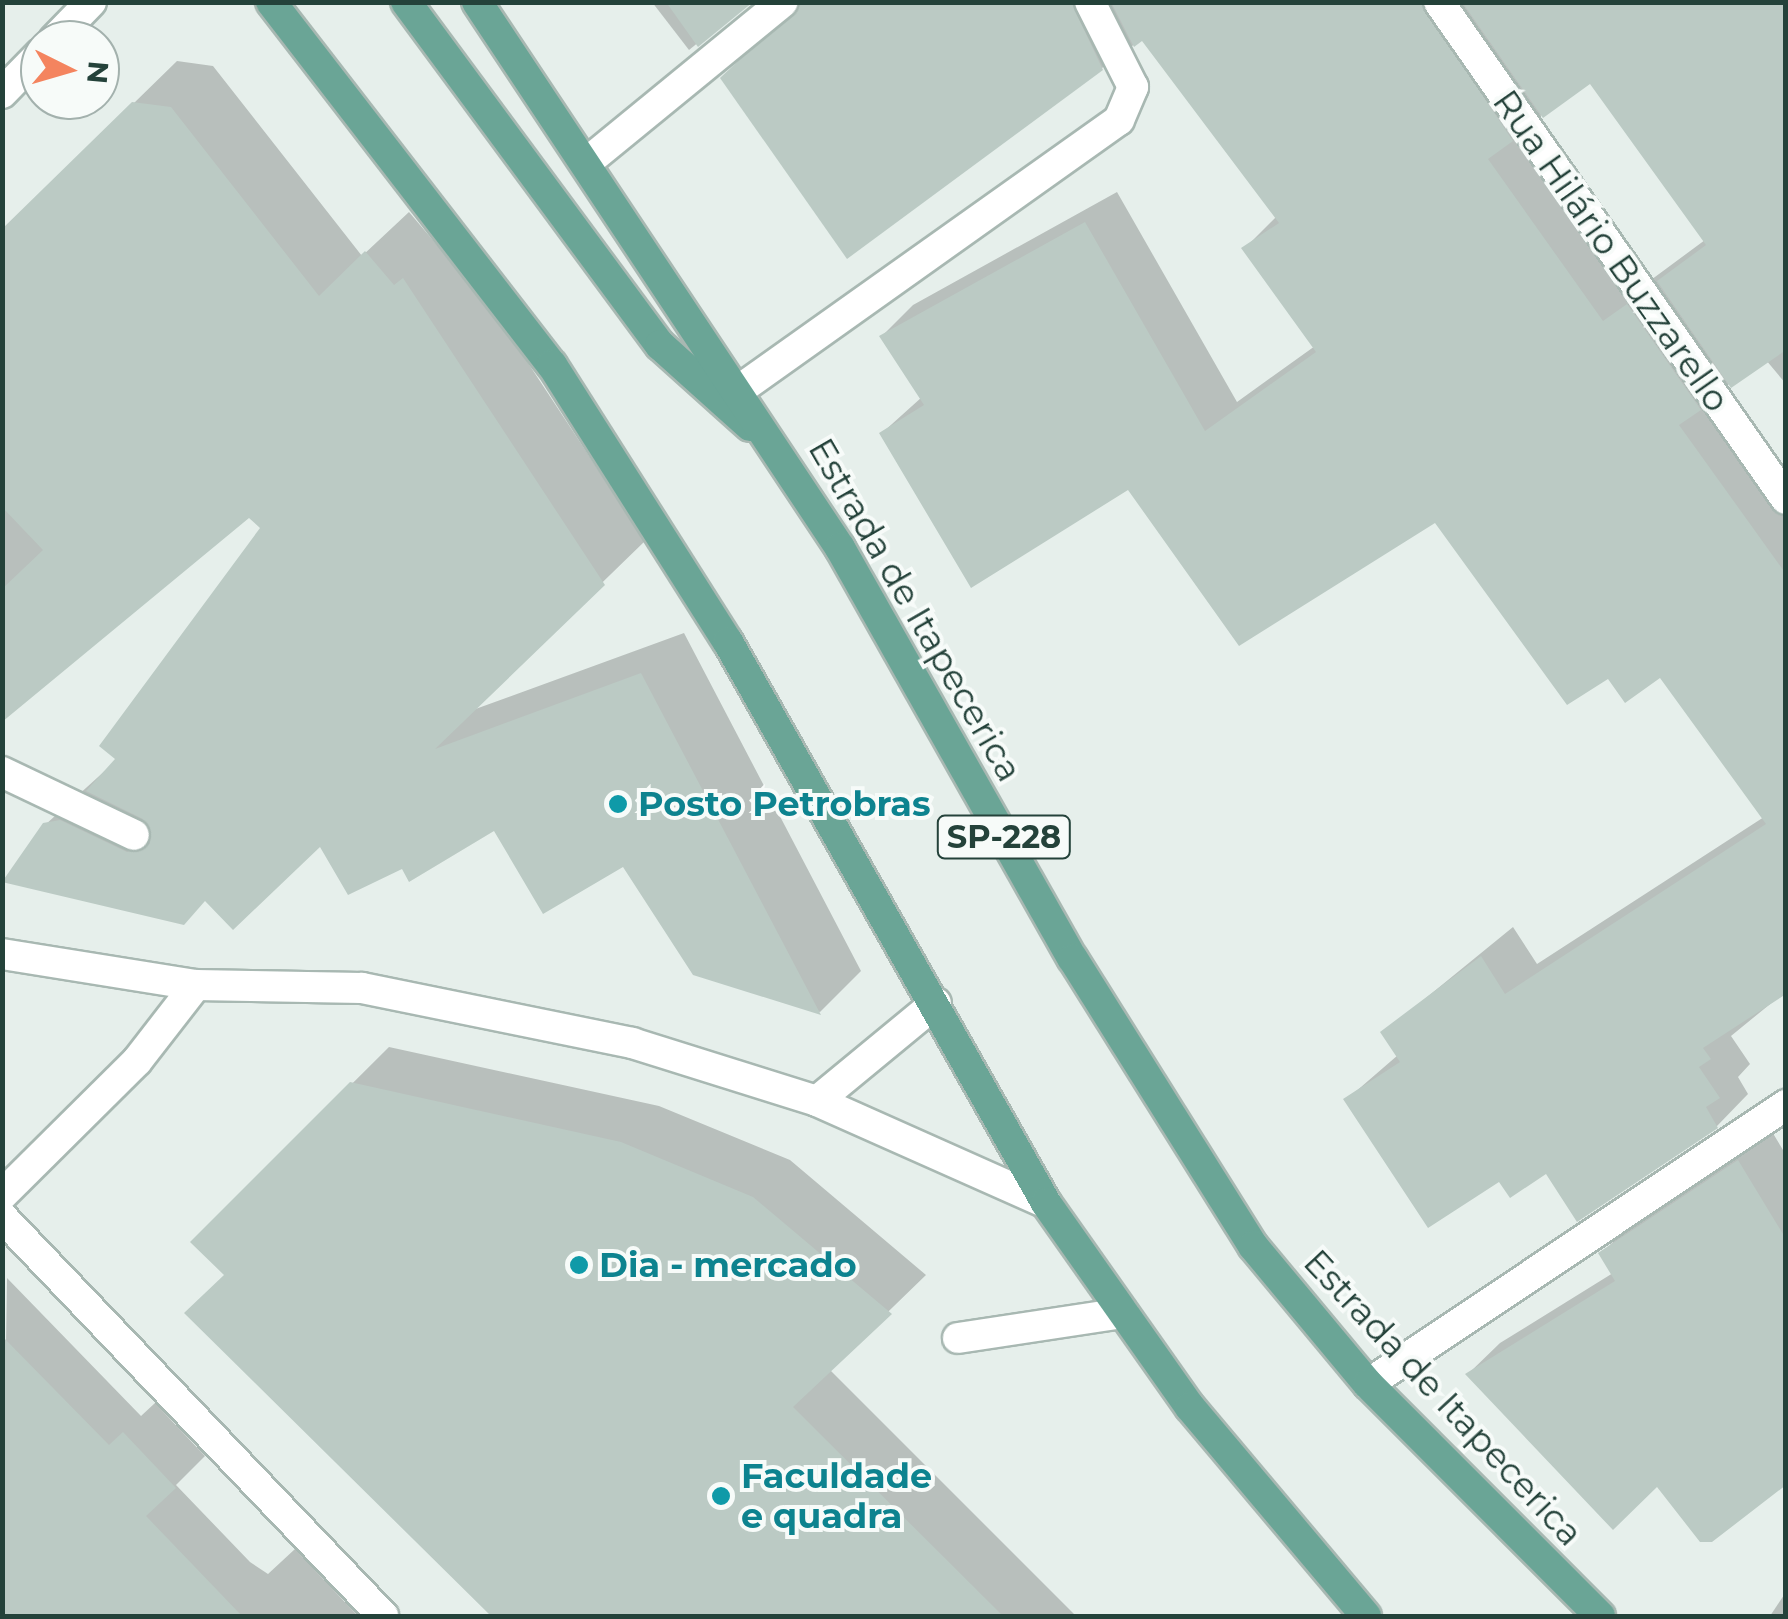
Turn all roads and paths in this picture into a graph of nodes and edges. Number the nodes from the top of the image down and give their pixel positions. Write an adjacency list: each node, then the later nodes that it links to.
1 (92, 2): 8 (street)
2 (270, 2): 19 (main road)
3 (406, 2): 13 (main road)
4 (477, 2): 11 (main road, Estrada de Itapecerica / SP-228)
5 (783, 2): 11 (street)
6 (1090, 2): 12 (street)
7 (1438, 2): 14 (street, Rua Hilário Buzzarello)
8 (74, 20)
9 (20, 75): 10 (street)
10 (2, 93)
11 (586, 162): 12 (main road, Estrada de Itapecerica / SP-228)
12 (739, 390): 13 (main road, Estrada de Itapecerica / SP-228)
13 (778, 451): 27 (main road, Estrada de Itapecerica / SP-228)
14 (1786, 499)
15 (2, 772): 16 (street)
16 (134, 835)
17 (2, 954): 18 (street)
18 (196, 986): 20 (street); 22 (street)
19 (936, 1003): 20 (street); 23 (main road)
20 (817, 1100): 23 (street)
21 (1786, 1105): 27 (street)
22 (2, 1194)
23 (1046, 1204): 25 (main road)
24 (2, 1218): 28 (street)
25 (1123, 1313): 26 (street); 29 (main road)
26 (958, 1338)
27 (1368, 1384): 30 (main road, Estrada de Itapecerica / SP-228)
28 (382, 1616)
29 (1366, 1616)
30 (1600, 1616)

